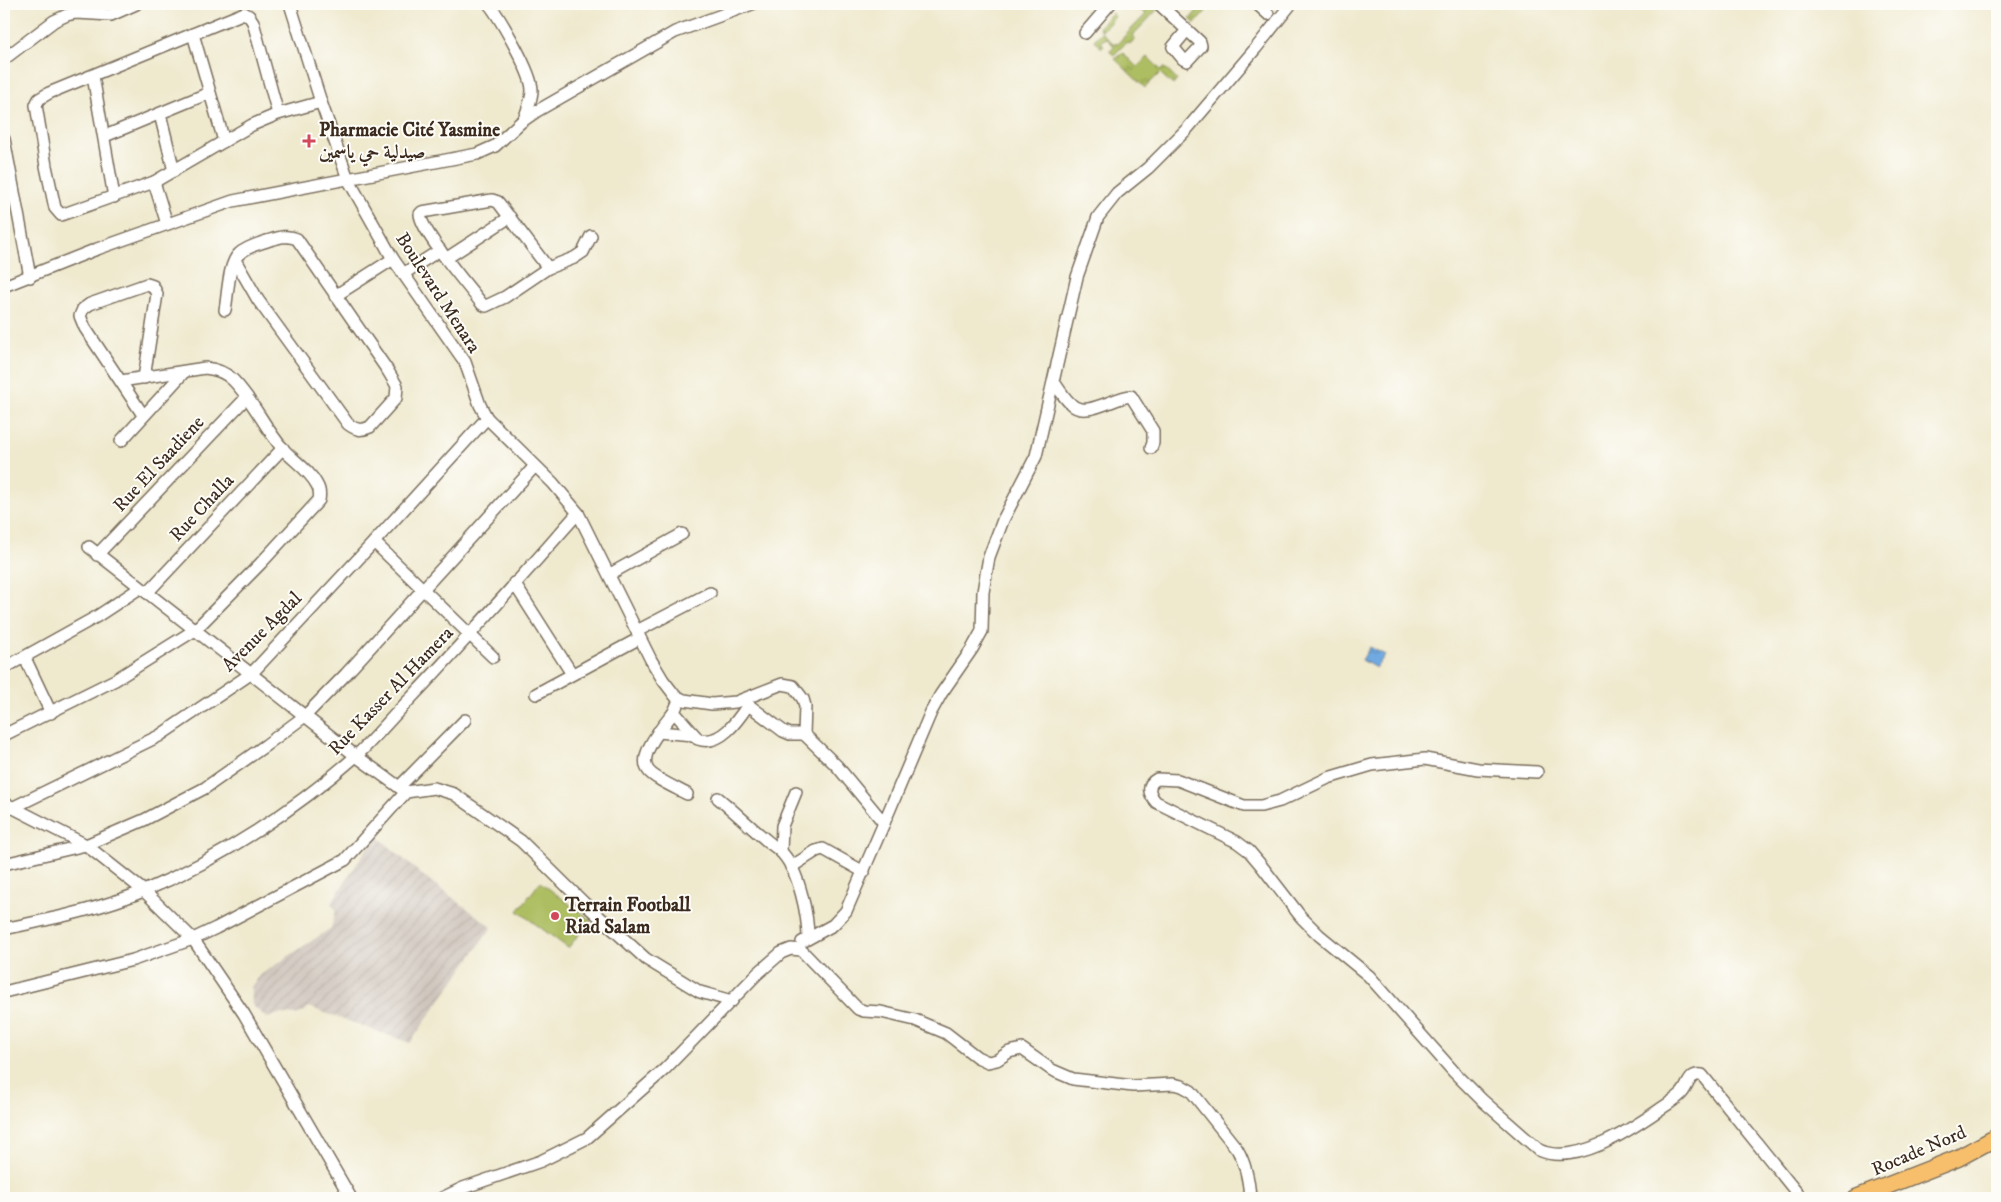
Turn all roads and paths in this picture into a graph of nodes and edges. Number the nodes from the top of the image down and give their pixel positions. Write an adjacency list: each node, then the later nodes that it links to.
1 (136, 4): 13 (street)
2 (290, 4): 16 (street, Boulevard Menara)
3 (489, 4): 19 (street)
4 (752, 4): 19 (street)
5 (1110, 4): 11 (street)
6 (1159, 4): 10 (street)
7 (1257, 4): 9 (street)
8 (1291, 4): 42 (street)
9 (1268, 14)
10 (1187, 30)
11 (1085, 33)
12 (192, 34): 14 (street); 15 (street); 18 (street)
13 (4, 59)
14 (93, 76): 20 (street); 26 (street)
15 (209, 93): 17 (street); 22 (street)
16 (321, 102): 18 (street); 24 (street, Boulevard Menara)
17 (160, 114): 20 (street); 23 (street)
18 (278, 114): 22 (street)
19 (524, 120): 24 (street)
20 (104, 136): 26 (street)
21 (4, 139): 35 (street)
22 (224, 141): 23 (street)
23 (174, 171): 25 (street)
24 (348, 179): 28 (street); 31 (street, Boulevard Menara)
25 (154, 182): 26 (street); 28 (street)
26 (114, 197)
27 (510, 217): 30 (street); 30 (street); 33 (street)
28 (167, 224): 35 (street)
29 (591, 236): 33 (street)
30 (443, 254): 33 (street); 34 (street)
31 (393, 259): 34 (street, Boulevard Menara); 37 (street)
32 (235, 260): 37 (street); 37 (street); 38 (street)
33 (548, 268)
34 (403, 274): 45 (street, Boulevard Menara)
35 (30, 277): 36 (street)
36 (4, 286)
37 (336, 296)
38 (225, 310)
39 (184, 372): 40 (street); 43 (street); 44 (street)
40 (144, 378): 41 (street); 41 (street)
41 (121, 381): 44 (street)
42 (1054, 382): 48 (street); 84 (street)
43 (247, 397): 47 (street); 55 (street, Rue El Saadiene)
44 (143, 415): 46 (street)
45 (487, 418): 49 (street, Boulevard Menara); 52 (street, Avenue Agdal)
46 (121, 441)
47 (283, 448): 55 (street, Rue Challa); 58 (street)
48 (1151, 448)
49 (535, 466): 50 (street, Boulevard Menara); 56 (street)
50 (578, 513): 53 (street, Boulevard Menara); 54 (street, Rue Kasser Al Hamera)
51 (682, 534): 53 (street)
52 (374, 542): 56 (street); 64 (street, Avenue Agdal)
53 (610, 574): 60 (street, Boulevard Menara)
54 (514, 584): 59 (street, Rue Kasser Al Hamera); 65 (street)
55 (144, 590): 58 (street); 62 (street, Rue Challa)
56 (424, 590): 59 (street); 71 (street)
57 (710, 592): 60 (street)
58 (195, 630): 64 (street); 70 (street)
59 (470, 634): 61 (street); 77 (street, Rue Kasser Al Hamera)
60 (639, 635): 65 (street); 67 (street, Boulevard Menara)
61 (493, 657)
62 (25, 658): 63 (street, Rue Challa); 70 (street)
63 (6, 667)
64 (252, 673): 71 (street); 83 (street, Avenue Agdal)
65 (572, 674): 66 (street)
66 (536, 694)
67 (680, 698): 68 (street); 69 (street)
68 (745, 703): 74 (street); 74 (street); 76 (street)
69 (674, 712): 73 (street); 76 (street)
70 (51, 713): 75 (street)
71 (305, 716): 77 (street); 85 (street)
72 (465, 720): 79 (street)
73 (658, 732): 76 (street); 81 (street)
74 (804, 734): 84 (street)
75 (4, 735)
76 (694, 735)
77 (356, 756): 79 (street); 90 (street, Rue Kasser Al Hamera)
78 (1536, 772): 101 (street)
79 (403, 790): 93 (street); 96 (street)
80 (796, 792): 86 (street)
81 (688, 794)
82 (718, 798): 86 (street)
83 (8, 805): 85 (street)
84 (884, 823): 89 (street)
85 (86, 845): 87 (street); 90 (street)
86 (782, 852): 88 (street)
87 (4, 864)
88 (791, 867): 89 (street); 92 (street)
89 (864, 872): 92 (street)
90 (144, 891): 91 (street, Rue Kasser Al Hamera); 93 (street)
91 (4, 929)
92 (808, 938): 94 (street)
93 (193, 939): 95 (street); 98 (street)
94 (791, 949): 96 (street); 100 (street)
95 (4, 992)
96 (732, 1001): 99 (street)
97 (1997, 1137): 102 (highway, Rocade Nord)
98 (350, 1198)
99 (442, 1198)
100 (1250, 1198)
101 (1801, 1198)
102 (1856, 1198)

